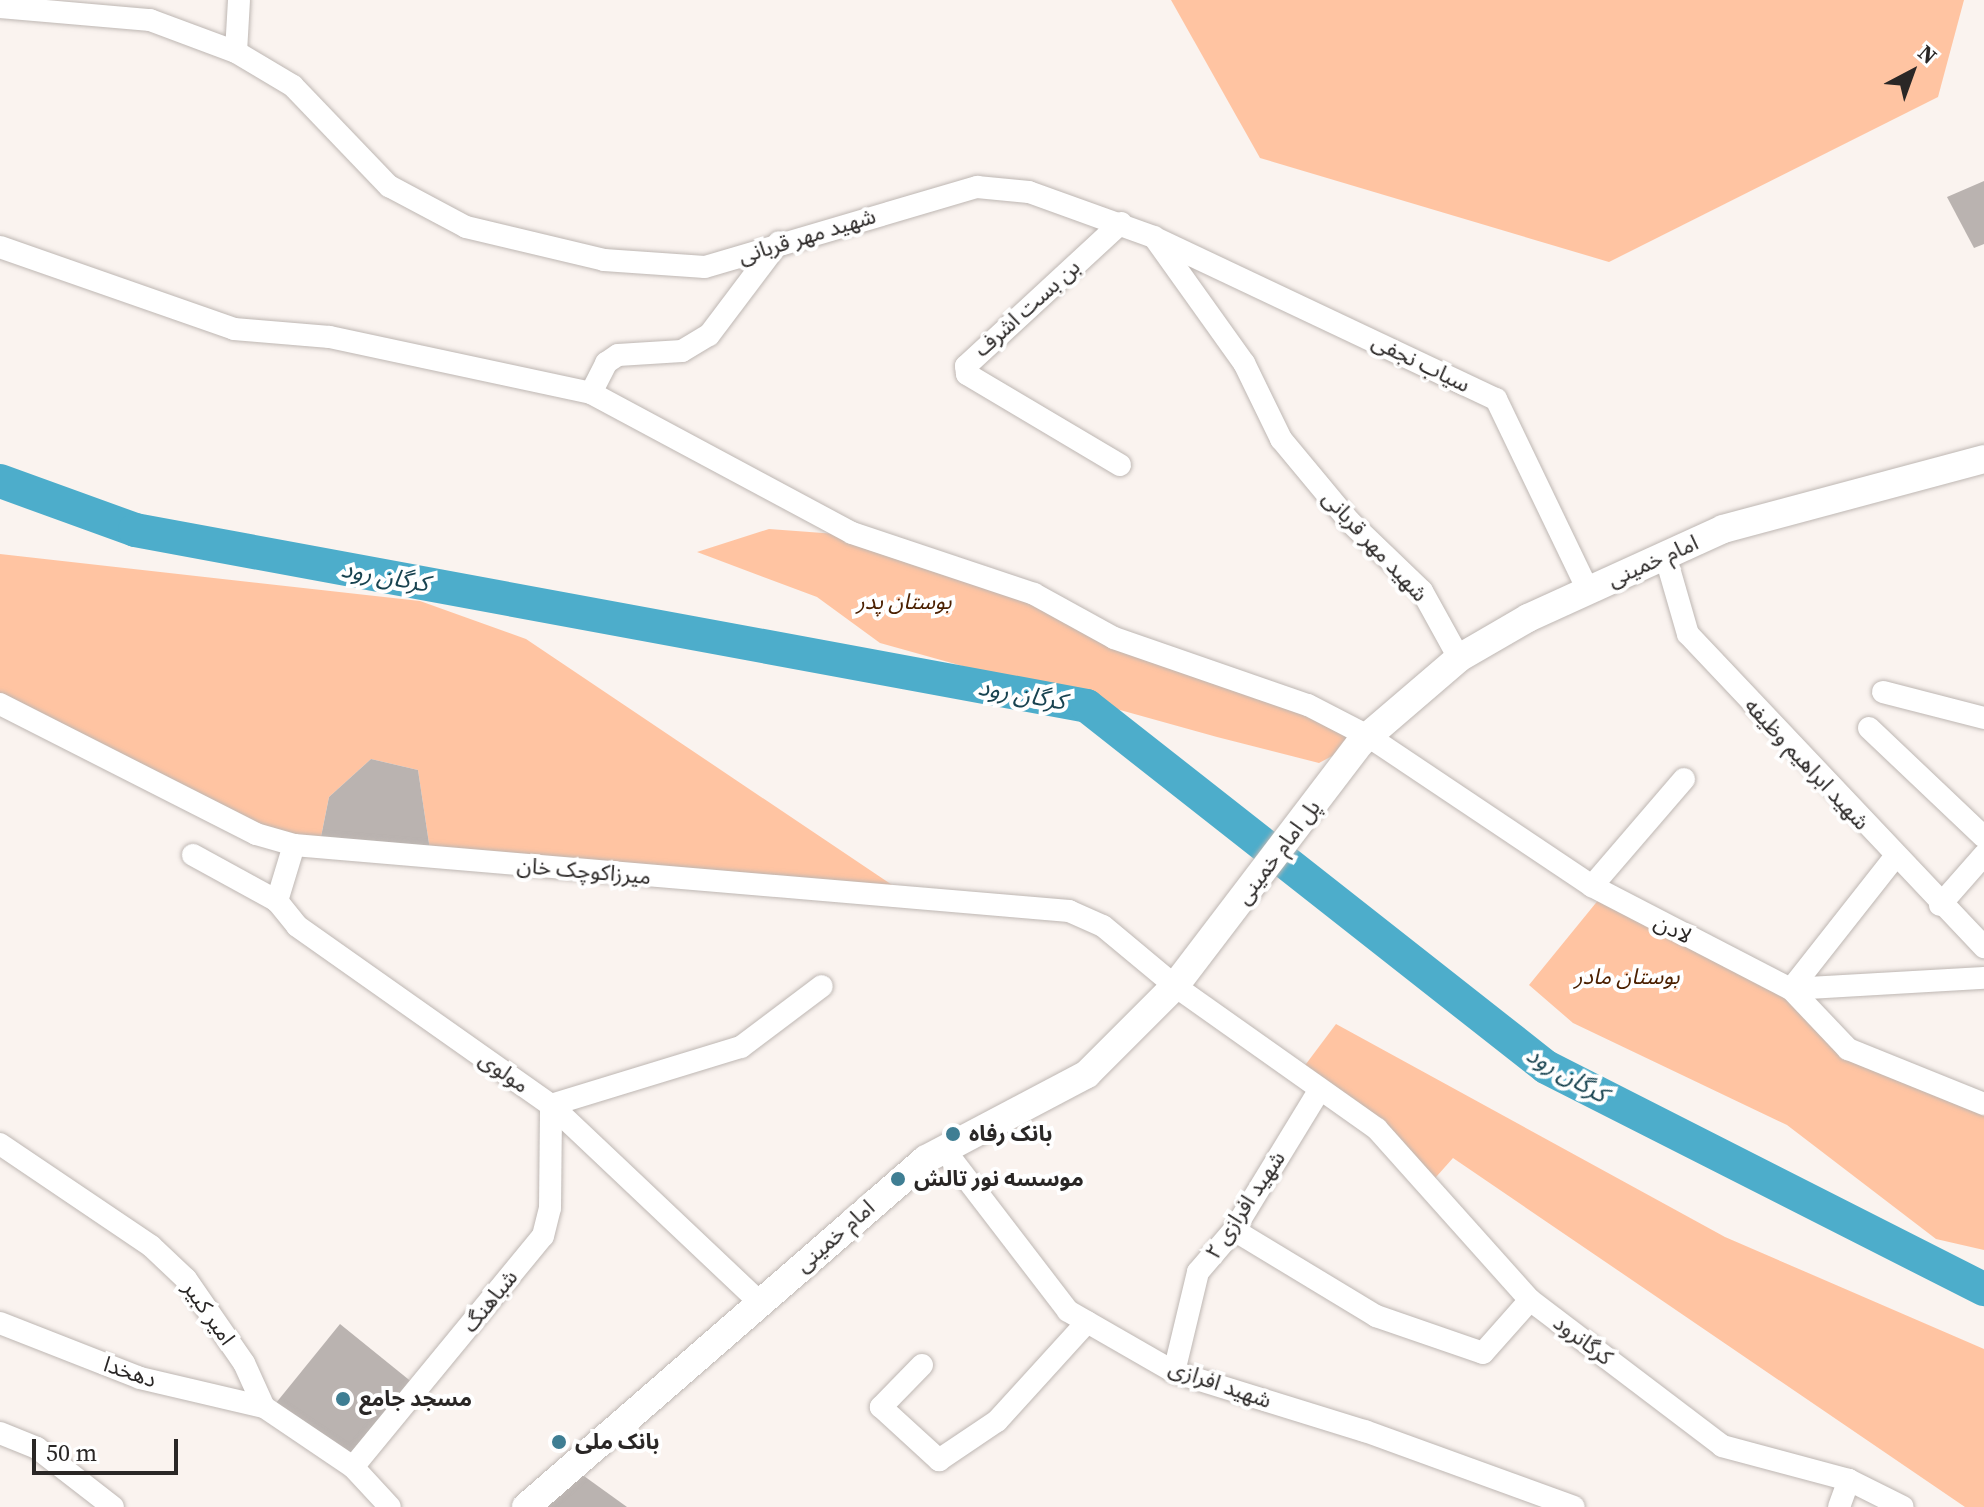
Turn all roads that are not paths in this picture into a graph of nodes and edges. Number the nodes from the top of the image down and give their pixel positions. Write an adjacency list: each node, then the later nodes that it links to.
1 (239, 0): 3 (street)
2 (0, 7): 3 (street, شهید مهر قربانی)
3 (236, 52): 6 (street, شهید مهر قربانی)
4 (1121, 223): 5 (street, شهید مهر قربانی); 6 (street, شهید مهر قربانی); 10 (street, بن بست اشرف)
5 (1154, 237): 12 (street, سیاب نجفی); 13 (street, شهید مهر قربانی)
6 (779, 242): 8 (street)
7 (0, 247): 8 (street, لادن)
8 (591, 393): 18 (street, لادن)
9 (1984, 459): 11 (main road, امام خمینی)
10 (1120, 465)
11 (1666, 558): 12 (main road, امام خمینی); 24 (street, شهید ابراهیم وظیفه)
12 (1588, 590): 13 (main road, امام خمینی)
13 (1459, 658): 18 (main road, امام خمینی)
14 (1883, 692): 16 (street)
15 (0, 704): 21 (street, میرزاکوچک خان)
16 (1984, 718)
17 (1869, 728): 20 (street)
18 (1364, 740): 25 (street, لادن); 29 (main road, پل امام خمینی)
19 (1684, 779): 25 (street)
20 (1984, 837)
21 (294, 845): 26 (street); 32 (street, میرزاکوچک خان)
22 (193, 855): 26 (street, مولوی)
23 (1984, 855): 27 (street)
24 (1895, 857): 27 (street, شهید ابراهیم وظیفه); 33 (street)
25 (1592, 886): 33 (street, لادن)
26 (277, 901): 36 (street, مولوی)
27 (1940, 905): 28 (street, شهید ابراهیم وظیفه)
28 (1984, 947)
29 (1195, 960): 32 (main road, امام خمینی)
30 (1984, 978): 33 (street)
31 (822, 986): 36 (street)
32 (1175, 986): 34 (street, میرزاکوچک خان); 38 (main road, امام خمینی)
33 (1791, 989): 35 (street, لادن)
34 (1319, 1091): 39 (street, شهید افرازی ۲); 40 (street, کرگانرود)
35 (1984, 1104)
36 (551, 1105): 41 (street, مولوی); 48 (street, شباهنگ)
37 (0, 1144): 46 (street, امیر کبیر)
38 (943, 1148): 41 (main road, امام خمینی); 42 (street, شهید افرازی)
39 (1234, 1230): 40 (street); 45 (street, شهید افرازی ۲)
40 (1530, 1300): 49 (street, کرگانرود)
41 (759, 1302): 52 (main road, امام خمینی)
42 (1087, 1322): 44 (street); 45 (street, شهید افرازی)
43 (0, 1323): 46 (street, دهخدا)
44 (922, 1365)
45 (1174, 1372): 53 (street, شهید افرازی)
46 (264, 1407): 48 (street)
47 (0, 1433): 50 (street)
48 (353, 1467): 51 (street)
49 (1849, 1480): 54 (street); 55 (street, کرگانرود)
50 (113, 1507)
51 (390, 1507)
52 (526, 1507)
53 (1574, 1507)
54 (1839, 1507)
55 (1903, 1507)

